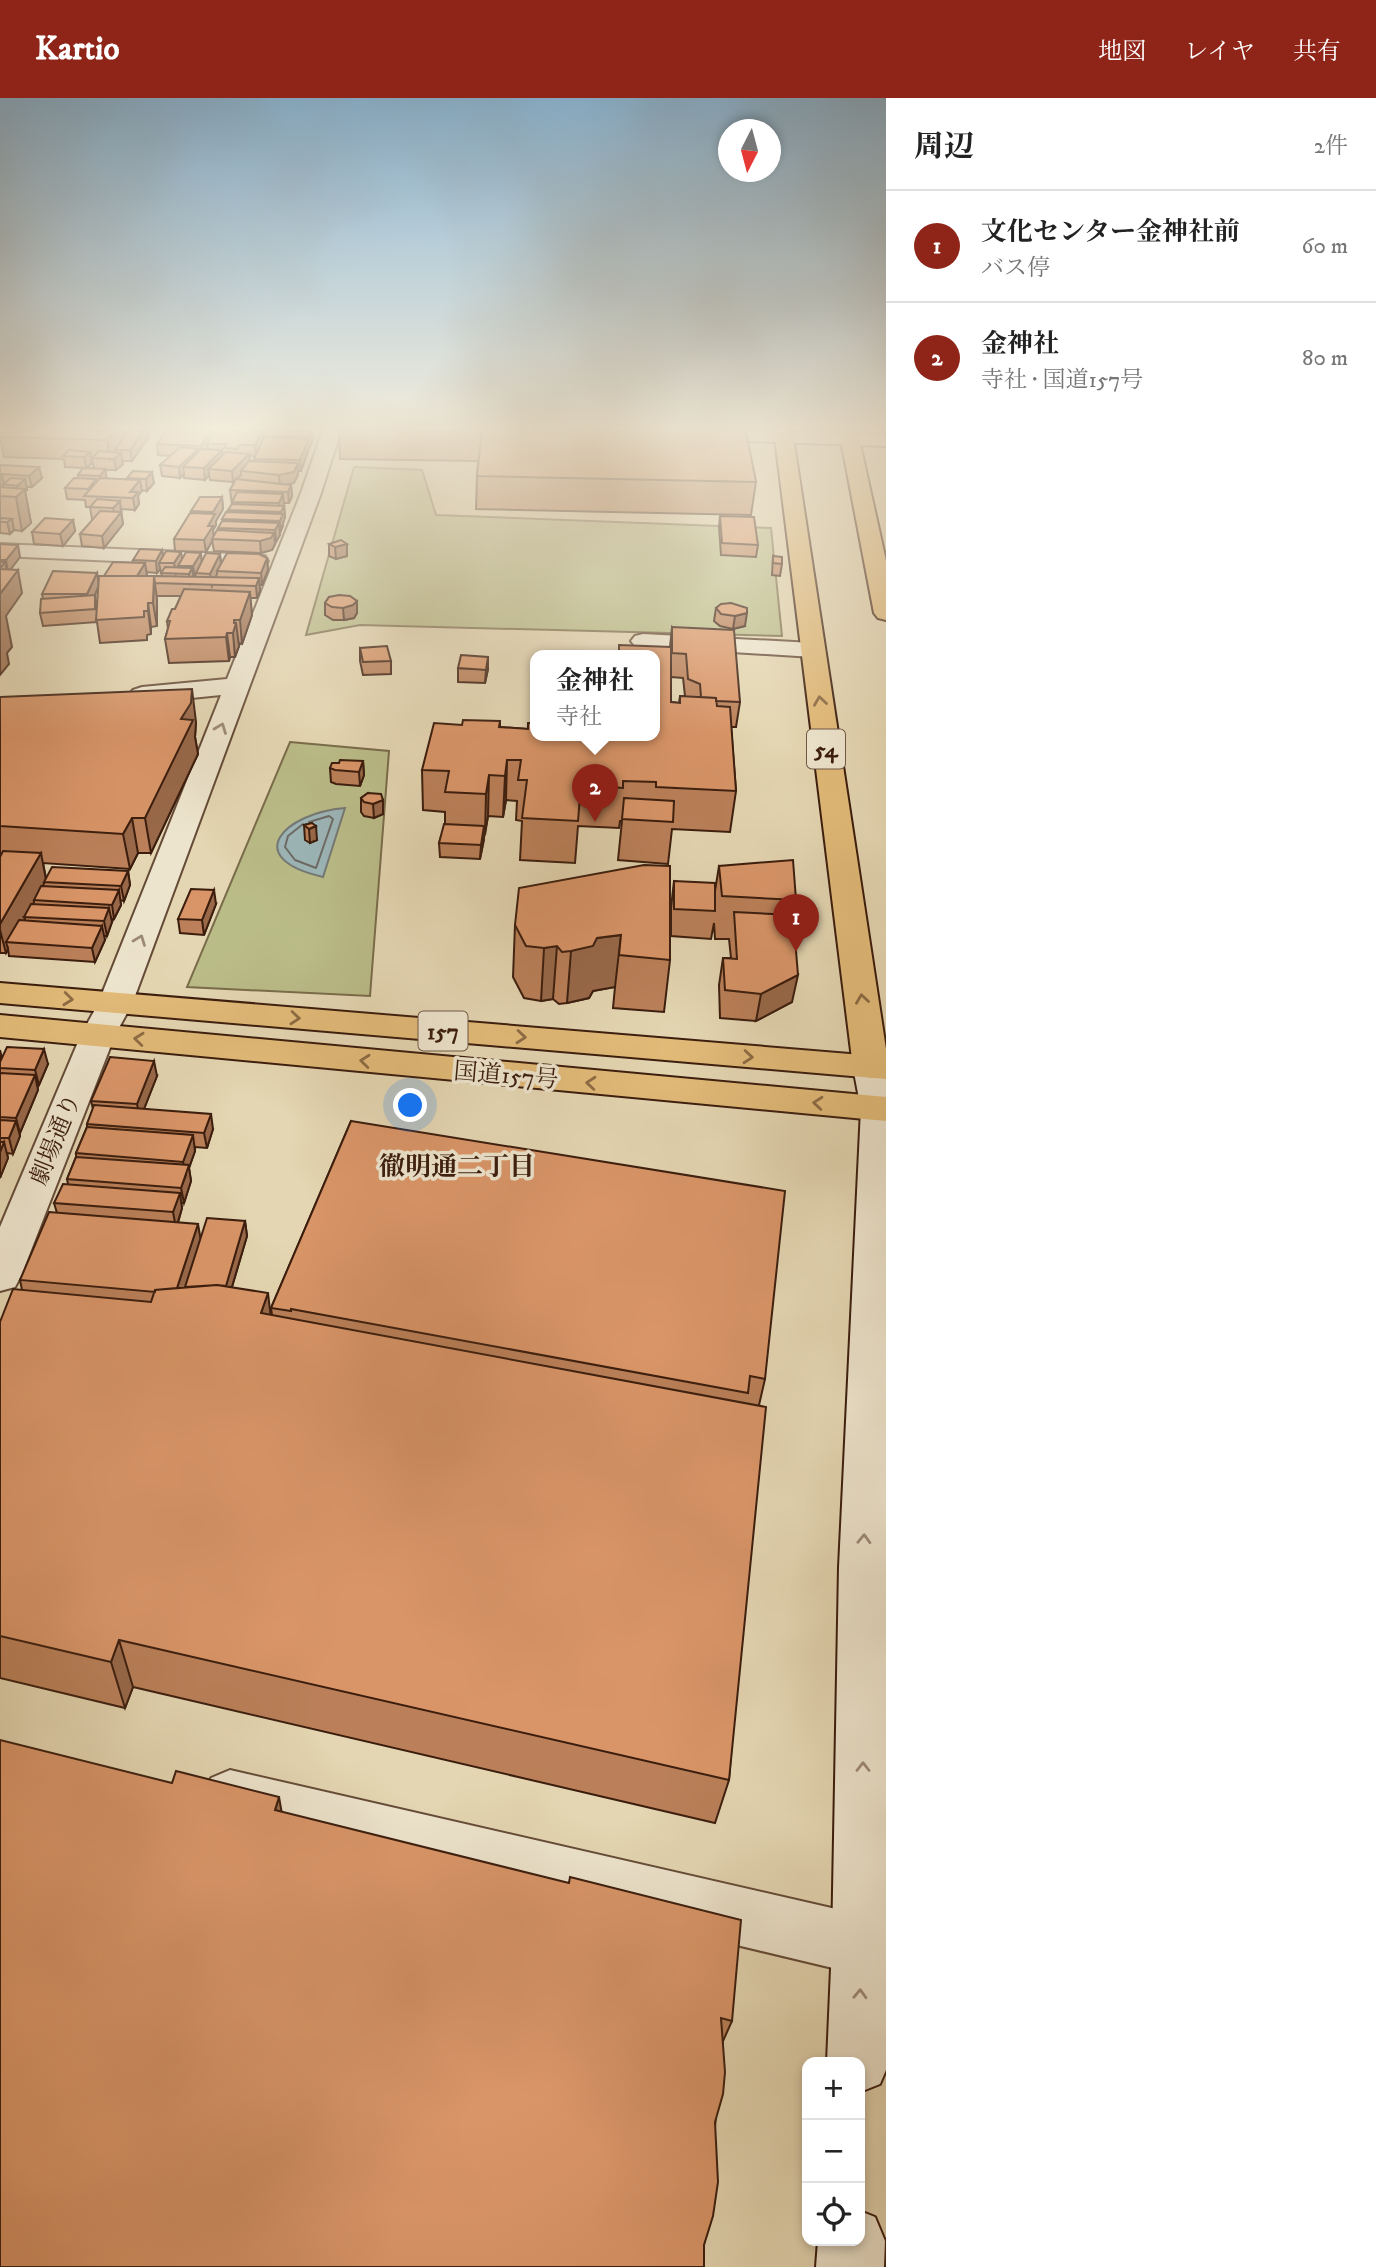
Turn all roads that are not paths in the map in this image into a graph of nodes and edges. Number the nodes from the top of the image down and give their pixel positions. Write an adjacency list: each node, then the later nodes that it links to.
1 (296, 531): 5 (street, 劇場通り)
2 (797, 531): 8 (main road, 54)
3 (869, 531): 6 (main road)
4 (0, 550): 5 (street)
5 (285, 562): 9 (street, 劇場通り)
6 (886, 613)
7 (643, 641): 8 (street)
8 (813, 650): 14 (main road, 54, one-way to 8)
9 (237, 686): 10 (street); 12 (street, 劇場通り, one-way to 9)
10 (111, 697)
11 (0, 993): 12 (main road, 国道157号 / 157, one-way to 12)
12 (106, 1020): 13 (main road, 国道157号 / 157); 14 (main road, 国道157号 / 157); 15 (street, 劇場通り)
13 (0, 1026)
14 (881, 1088): 17 (street, one-way to 14)
15 (0, 1276)
16 (186, 1787): 17 (street)
17 (862, 1945): 18 (street, one-way to 17)
18 (858, 2057)
19 (851, 2246): 20 (street)
20 (850, 2267)

